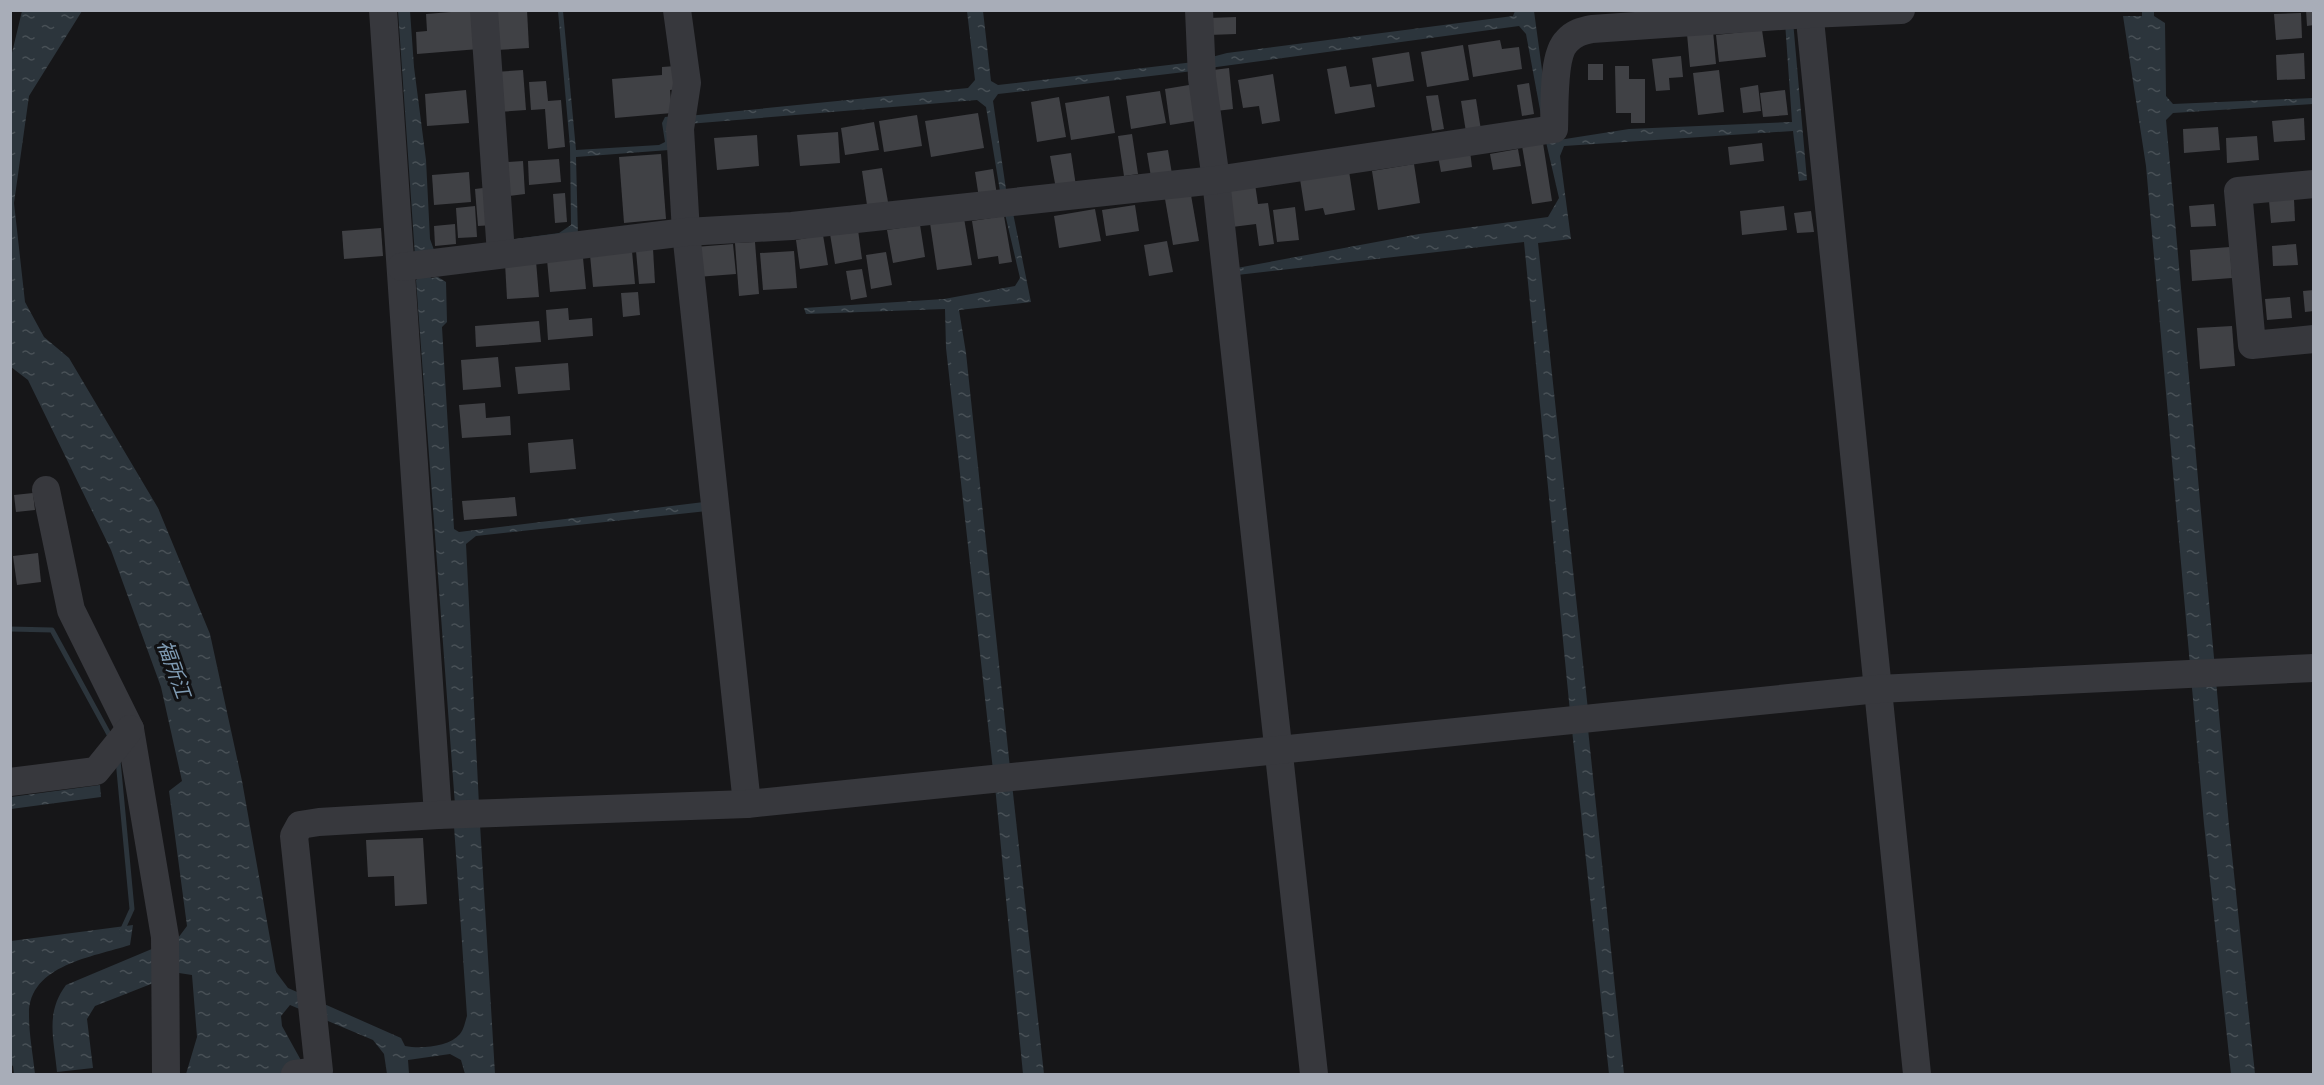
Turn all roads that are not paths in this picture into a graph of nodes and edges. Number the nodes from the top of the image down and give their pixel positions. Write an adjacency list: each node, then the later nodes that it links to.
1 (382, 10): 11 (street)
2 (484, 10): 10 (street)
3 (677, 10): 9 (street)
4 (1199, 10): 7 (street)
5 (1901, 10): 6 (street)
6 (1809, 12): 7 (street); 15 (street)
7 (1216, 180): 9 (street); 17 (street)
8 (2313, 184): 12 (street)
9 (686, 232): 10 (street); 19 (street)
10 (501, 254): 11 (street)
11 (401, 267): 20 (street)
12 (2313, 339)
13 (46, 490): 16 (street)
14 (2313, 668): 15 (street)
15 (1878, 689): 17 (street); 24 (street)
16 (130, 729): 18 (street); 21 (street)
17 (1279, 749): 19 (street); 23 (street)
18 (10, 782)
19 (747, 804): 20 (street)
20 (438, 815): 22 (street)
21 (166, 1074)
22 (308, 1074)
23 (1314, 1074)
24 (1917, 1074)

